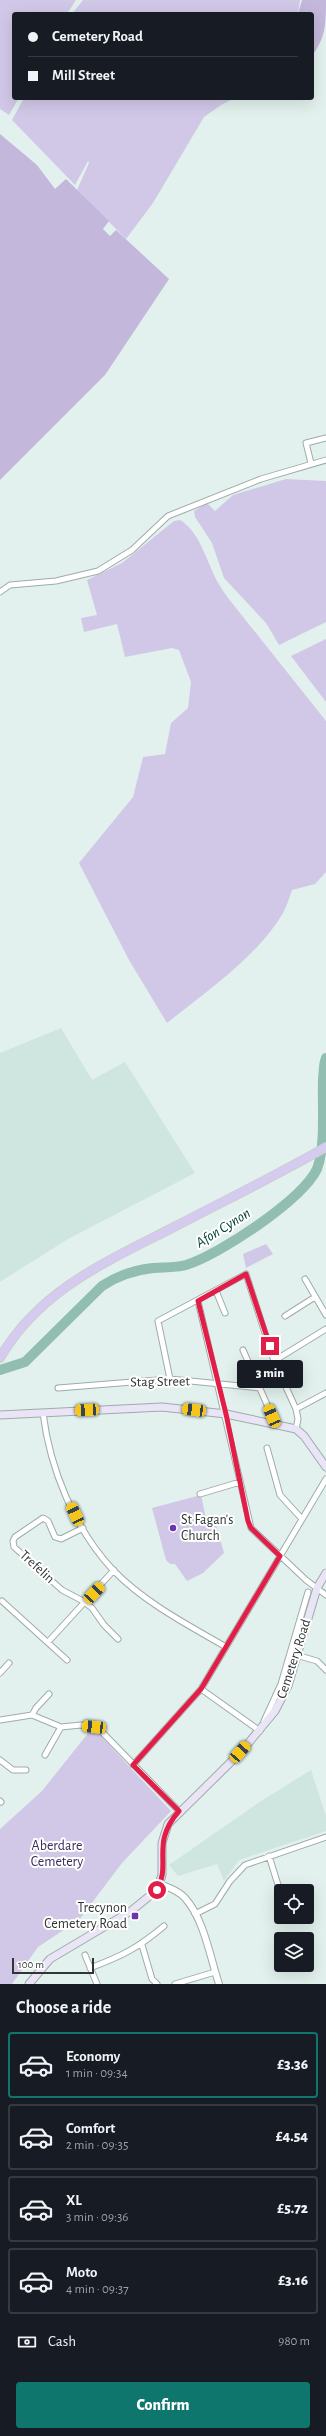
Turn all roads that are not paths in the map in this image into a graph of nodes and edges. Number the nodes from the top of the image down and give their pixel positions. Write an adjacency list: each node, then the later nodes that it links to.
1 (326, 438): 3 (street)
2 (326, 460): 3 (street)
3 (311, 463): 4 (street)
4 (0, 592)
5 (326, 1147): 15 (main road)
6 (304, 1279): 8 (street)
7 (216, 1291): 9 (street); 10 (street); 16 (street)
8 (315, 1297): 11 (street); 12 (street)
9 (198, 1301): 17 (street); 18 (street)
10 (225, 1313)
11 (326, 1314)
12 (285, 1316)
13 (326, 1329): 16 (street)
14 (243, 1350): 20 (street)
15 (0, 1358)
16 (274, 1361): 22 (street)
17 (170, 1379): 18 (street, Stag Street); 19 (street, Stag Street)
18 (218, 1383): 20 (street, Stag Street); 24 (street)
19 (58, 1388)
20 (260, 1388): 26 (street)
21 (326, 1393): 22 (street)
22 (296, 1410): 27 (street)
23 (43, 1413): 24 (main road); 25 (main road); 34 (street)
24 (226, 1414): 26 (main road); 31 (street)
25 (0, 1415)
26 (272, 1423): 27 (main road)
27 (296, 1430): 29 (main road)
28 (267, 1448): 33 (street)
29 (325, 1463)
30 (326, 1479): 33 (street)
31 (240, 1482): 32 (street); 35 (street)
32 (200, 1494)
33 (302, 1519): 35 (street)
34 (83, 1528): 36 (street); 41 (street, Trefelin)
35 (280, 1556): 38 (street); 46 (street)
36 (114, 1570): 41 (street); 46 (street)
37 (326, 1573): 38 (main road, Cemetery Road)
38 (317, 1588): 40 (street); 43 (main road, Cemetery Road)
39 (308, 1592): 43 (street, Cemetery Road)
40 (326, 1594)
41 (84, 1601): 44 (street, Trefelin); 45 (street)
42 (2, 1602): 45 (street)
43 (306, 1609): 47 (main road, Cemetery Road); 57 (street, Cemetery Road)
44 (118, 1638)
45 (48, 1642): 48 (street)
46 (226, 1647): 52 (street)
47 (296, 1654): 50 (street); 57 (main road, Cemetery Road)
48 (67, 1660)
49 (9, 1663): 51 (street)
50 (326, 1670)
51 (0, 1673)
52 (201, 1689): 57 (street); 60 (street)
53 (49, 1694): 54 (street)
54 (32, 1715): 55 (street); 56 (street)
55 (0, 1720)
56 (61, 1727): 58 (street); 60 (street)
57 (262, 1728): 62 (main road, Cemetery Road)
58 (45, 1755)
59 (0, 1761): 61 (street)
60 (133, 1765): 62 (street)
61 (26, 1770)
62 (179, 1811): 65 (main road, Cemetery Road)
63 (326, 1837): 64 (street)
64 (270, 1856): 66 (street); 67 (street)
65 (160, 1884): 67 (street); 73 (main road)
66 (278, 1884)
67 (194, 1914): 72 (street)
68 (164, 1926): 69 (street)
69 (142, 1945): 71 (street); 75 (street)
70 (85, 1955): 71 (street)
71 (90, 1968): 74 (street)
72 (215, 1972): 76 (street); 77 (street)
73 (29, 1984)
74 (97, 1984)
75 (157, 1984)
76 (175, 1984)
77 (219, 1984)

